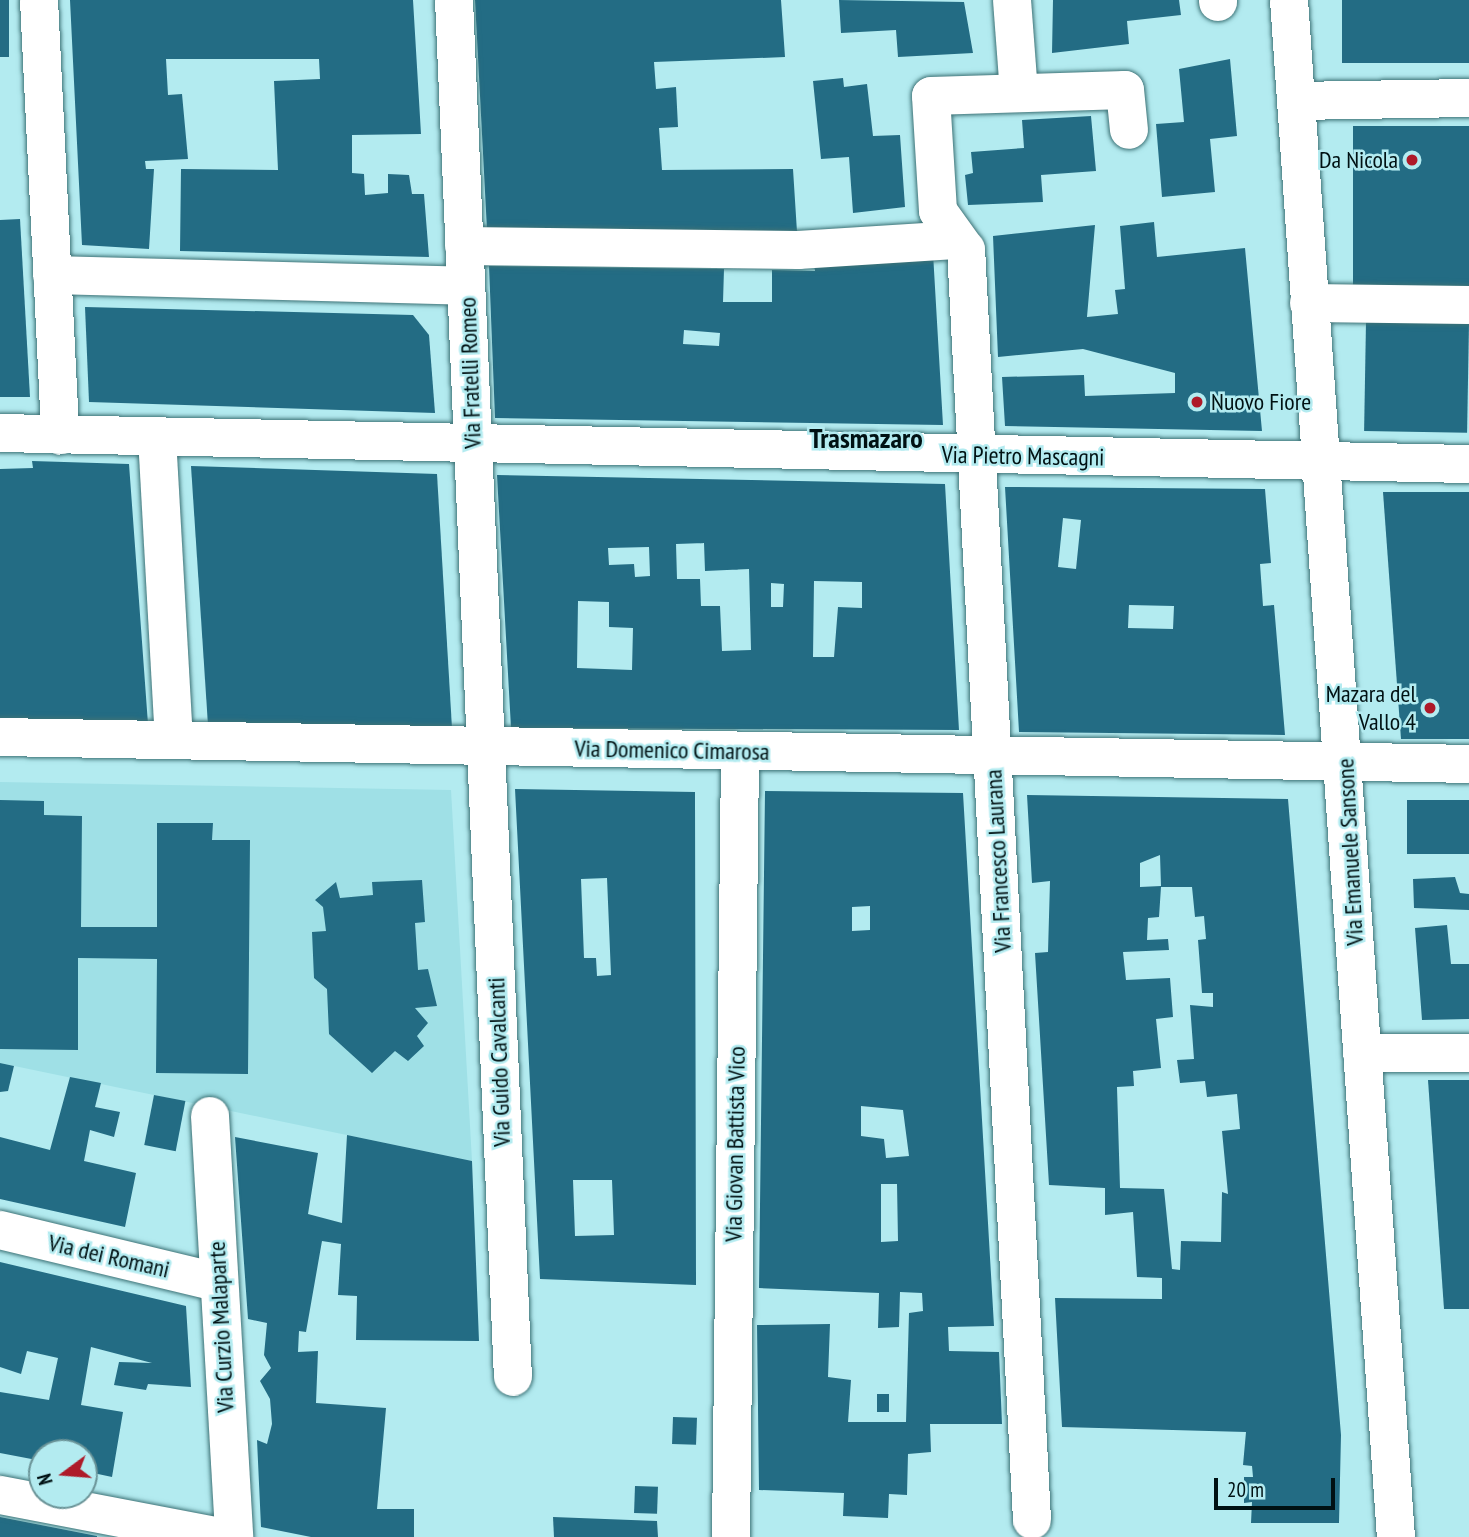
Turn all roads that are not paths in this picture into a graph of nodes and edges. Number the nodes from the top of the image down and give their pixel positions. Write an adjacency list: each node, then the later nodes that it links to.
1 (39, 0): 11 (street)
2 (454, 0): 10 (street, Via Fratelli Romeo)
3 (1012, 0): 5 (street)
4 (1289, 0): 7 (street, Via Emanuele Sansone)
5 (1019, 93): 8 (street); 9 (street, Via Francesco Laurana)
6 (1469, 98): 7 (street)
7 (1296, 100): 13 (street, Via Emanuele Sansone)
8 (1129, 130)
9 (948, 226): 10 (street); 19 (street, Via Francesco Laurana)
10 (464, 246): 12 (street, Via Fratelli Romeo)
11 (52, 275): 12 (street); 16 (street)
12 (466, 286): 18 (street, Via Fratelli Romeo)
13 (1309, 303): 14 (street); 20 (street, Via Emanuele Sansone)
14 (1469, 305)
15 (0, 433): 16 (street, Via Pietro Mascagni)
16 (60, 435): 17 (street, Via Pietro Mascagni)
17 (157, 437): 18 (street, Via Pietro Mascagni); 23 (street)
18 (473, 444): 19 (street, Via Pietro Mascagni); 24 (street, Via Fratelli Romeo)
19 (977, 455): 20 (street, Via Pietro Mascagni); 26 (street, Via Francesco Laurana)
20 (1321, 463): 21 (street, Via Pietro Mascagni); 27 (street, Via Emanuele Sansone)
21 (1469, 464)
22 (0, 737): 23 (street, Via Domenico Cimarosa)
23 (174, 740): 24 (street, Via Domenico Cimarosa)
24 (486, 747): 25 (street, Via Domenico Cimarosa); 34 (street, Via Guido Cavalcanti)
25 (740, 751): 26 (street, Via Domenico Cimarosa); 39 (street, Via Giovan Battista Vico)
26 (992, 756): 27 (street, Via Domenico Cimarosa); 36 (street, Via Francesco Laurana)
27 (1345, 763): 28 (street, Via Domenico Cimarosa); 29 (street, Via Emanuele Sansone)
28 (1469, 764)
29 (1362, 1053): 30 (street); 40 (street, Via Emanuele Sansone)
30 (1469, 1053)
31 (210, 1116): 33 (street, Via Curzio Malaparte)
32 (0, 1230): 33 (street, Via dei Romani)
33 (217, 1282): 38 (street, Via Curzio Malaparte)
34 (513, 1377)
35 (0, 1495): 37 (street)
36 (1032, 1520)
37 (221, 1537)
38 (234, 1537)
39 (731, 1537)
40 (1396, 1537)

